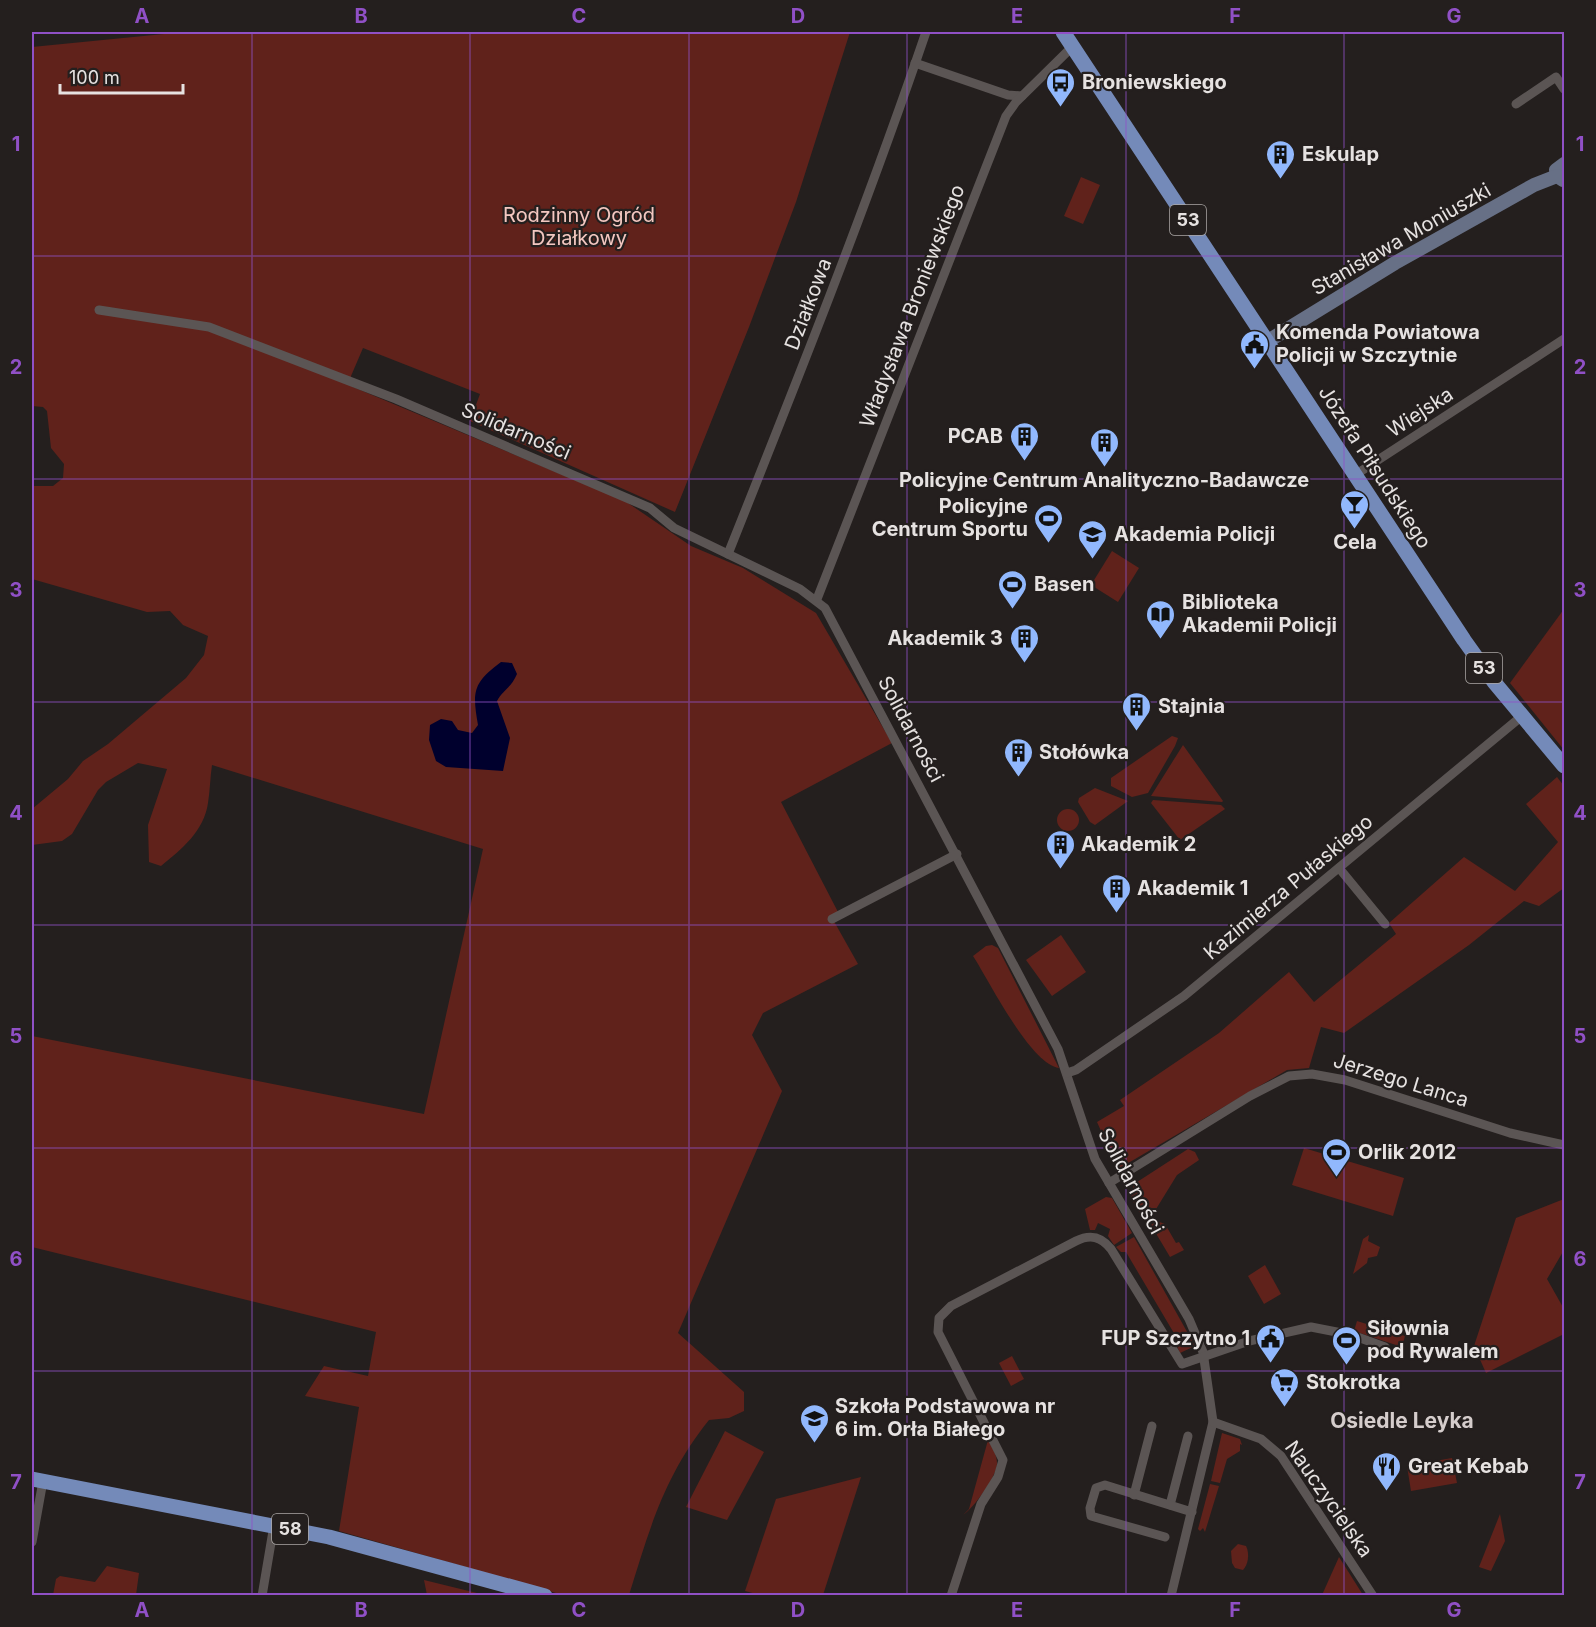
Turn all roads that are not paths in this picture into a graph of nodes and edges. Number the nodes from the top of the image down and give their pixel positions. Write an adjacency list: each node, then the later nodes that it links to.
1 (926, 32): 4 (street, Działkowa)
2 (1063, 32): 3 (main road, Józefa Piłsudskiego / 53)
3 (1073, 46): 6 (street, Władysława Broniewskiego); 11 (main road, Józefa Piłsudskiego / 53)
4 (915, 63): 6 (street); 13 (street, Działkowa)
5 (1564, 89): 7 (street)
6 (1022, 96): 14 (street, Władysława Broniewskiego)
7 (1516, 104)
8 (1562, 173): 11 (street, Stanisława Moniuszki)
9 (99, 310): 13 (street, Solidarności)
10 (1564, 339): 12 (street, Wiejska)
11 (1268, 341): 12 (main road, Józefa Piłsudskiego / 53)
12 (1355, 475): 15 (main road, Józefa Piłsudskiego / 53)
13 (728, 554): 14 (street, Solidarności)
14 (817, 599): 17 (street, Solidarności)
15 (1522, 716): 16 (main road, Józefa Piłsudskiego / 53); 18 (street, Kazimierza Pułaskiego)
16 (1564, 766)
17 (957, 854): 19 (street); 21 (street, Solidarności)
18 (1339, 868): 20 (street); 21 (street, Kazimierza Pułaskiego)
19 (832, 919)
20 (1385, 924)
21 (1067, 1073): 23 (street, Solidarności)
22 (1564, 1145): 23 (street, Jerzego Lanca)
23 (1109, 1183): 25 (street, Solidarności)
24 (1385, 1347): 25 (street)
25 (1204, 1357): 26 (street, Solidarności); 38 (street)
26 (1213, 1422): 32 (street, Solidarności); 40 (street, Nauczycielska)
27 (1152, 1426): 30 (street)
28 (1188, 1436): 31 (street)
29 (37, 1480): 33 (main road, 58); 35 (street)
30 (1134, 1495): 31 (street); 34 (street)
31 (1170, 1505): 32 (street)
32 (1192, 1512): 39 (street, Solidarności)
33 (274, 1525): 36 (street); 37 (main road, 58)
34 (1165, 1537)
35 (32, 1542)
36 (262, 1596)
37 (545, 1596)
38 (951, 1596)
39 (1171, 1596)
40 (1373, 1596)

